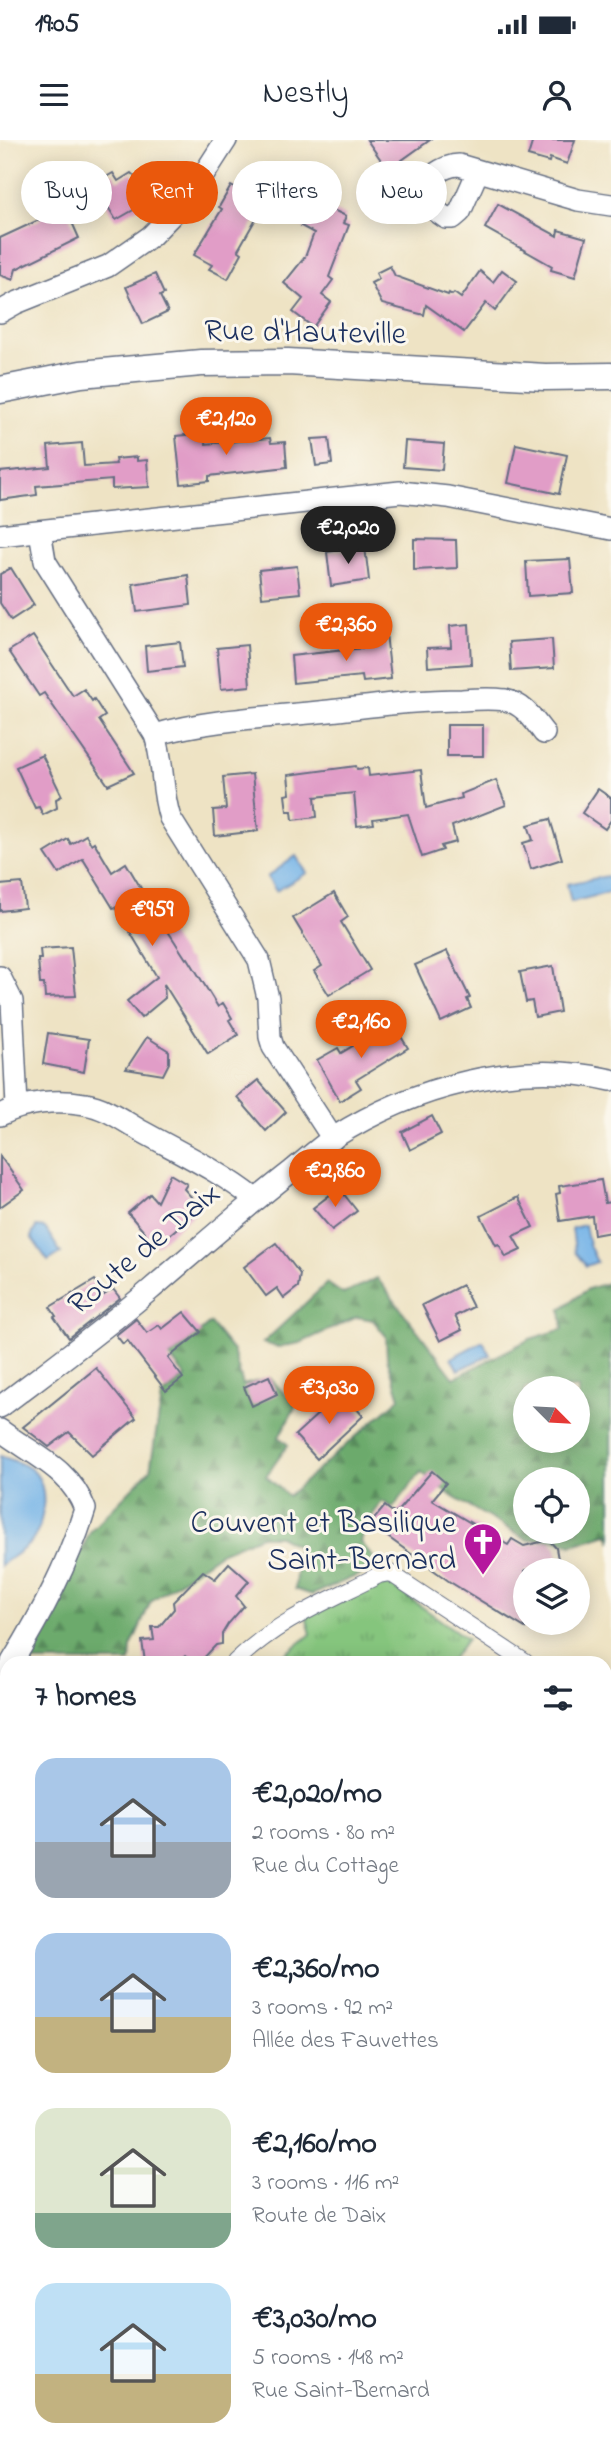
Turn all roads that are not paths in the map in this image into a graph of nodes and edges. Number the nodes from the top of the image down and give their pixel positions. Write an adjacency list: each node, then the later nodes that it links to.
1 (226, 140): 4 (street)
2 (478, 171): 3 (street)
3 (611, 205)
4 (0, 312)
5 (611, 376): 6 (street, Rue d'Hauteville)
6 (0, 390)
7 (611, 529): 8 (street)
8 (40, 531): 9 (street); 11 (street)
9 (0, 536)
10 (544, 733): 11 (street)
11 (155, 735): 15 (street)
12 (0, 977): 14 (street)
13 (611, 1080): 15 (street, Route de Daix)
14 (9, 1111): 16 (street)
15 (332, 1139): 16 (street, Route de Daix)
16 (255, 1199): 17 (street, Route de Daix)
17 (0, 1407)
18 (0, 1430): 19 (street)
19 (16, 1656)
20 (241, 1656): 21 (street)
21 (516, 1656)

